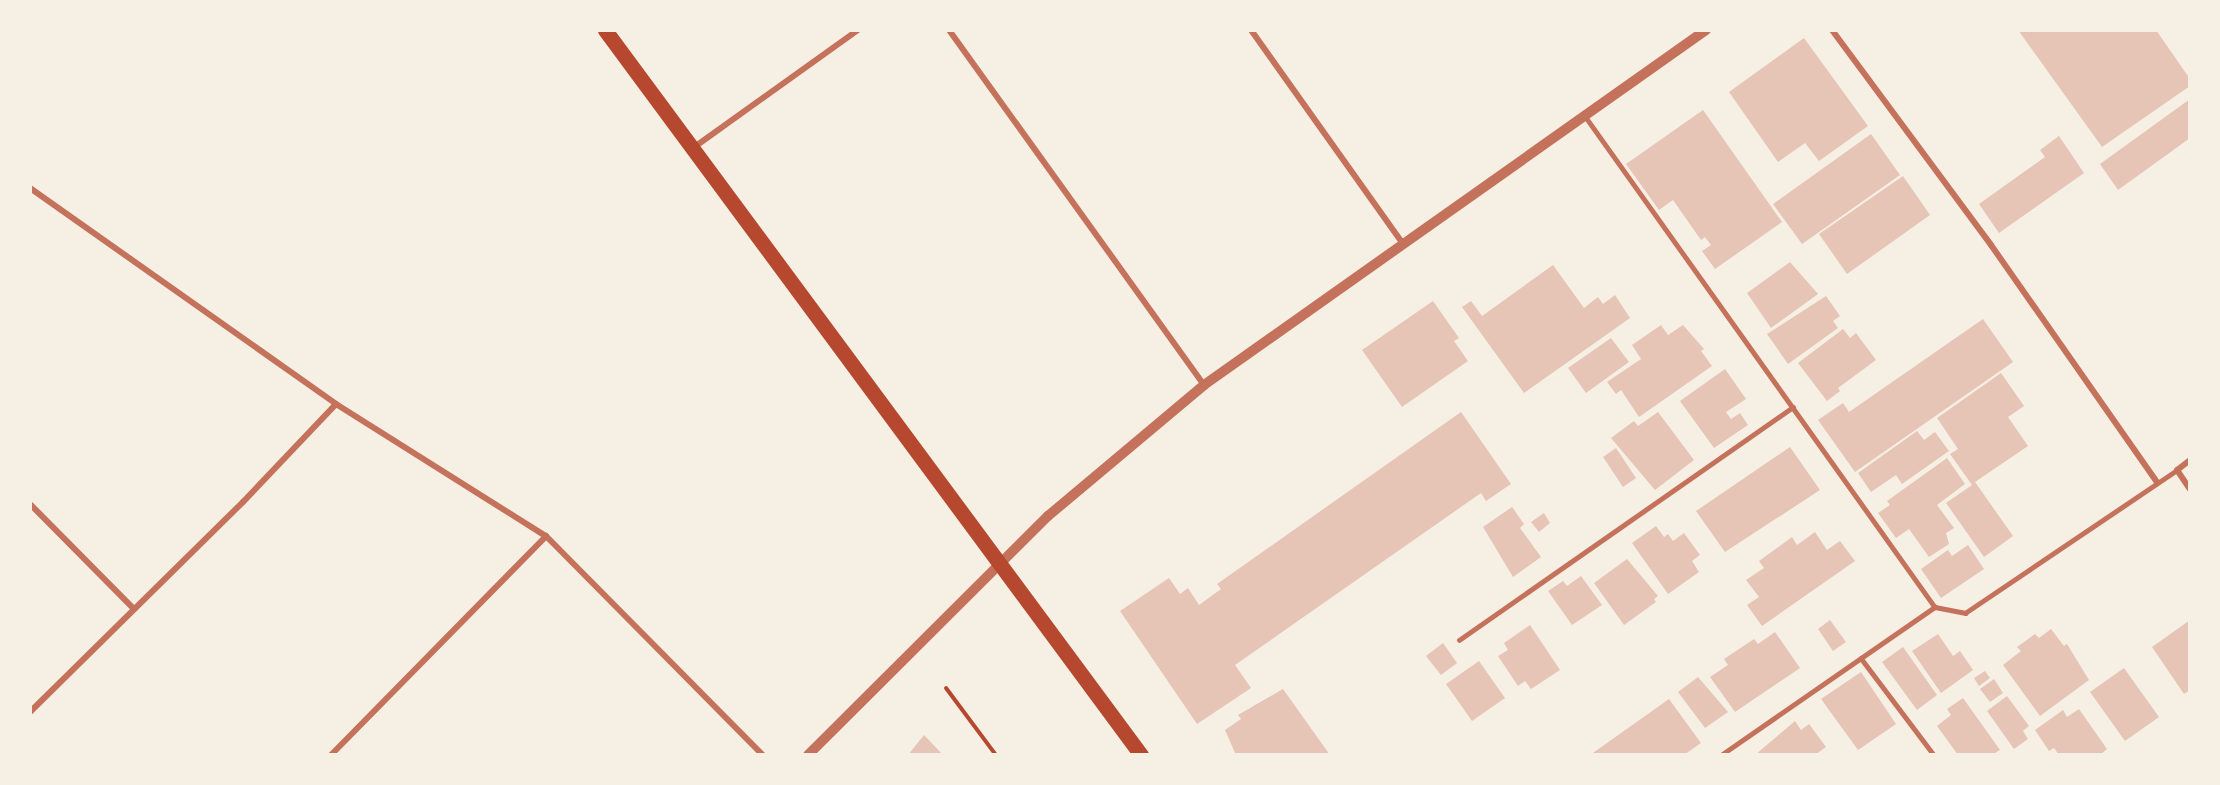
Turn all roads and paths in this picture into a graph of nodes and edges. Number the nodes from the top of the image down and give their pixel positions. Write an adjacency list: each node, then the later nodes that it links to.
1 (605, 30): 8 (main road)
2 (858, 30): 8 (street)
3 (949, 30): 11 (street)
4 (1251, 30): 10 (street)
5 (1706, 30): 7 (street)
6 (1832, 30): 16 (street)
7 (1586, 116): 10 (street); 13 (lane)
8 (693, 149): 20 (main road)
9 (30, 188): 12 (street)
10 (1403, 244): 11 (street)
11 (1204, 385): 20 (street)
12 (336, 404): 19 (street); 22 (street)
13 (1793, 407): 21 (lane); 23 (lane)
14 (2190, 460): 15 (street)
15 (2177, 470): 16 (lane); 17 (street)
16 (2156, 481): 21 (lane)
17 (2190, 489)
18 (30, 504): 22 (street)
19 (546, 536): 27 (street); 28 (street)
20 (998, 563): 29 (street); 31 (main road)
21 (1935, 607): 24 (lane)
22 (134, 609): 26 (street)
23 (1460, 640)
24 (1862, 658): 32 (lane); 33 (lane)
25 (946, 688): 30 (path)
26 (30, 712)
27 (331, 755)
28 (763, 755)
29 (808, 755)
30 (996, 755)
31 (1141, 755)
32 (1721, 755)
33 (1934, 755)

